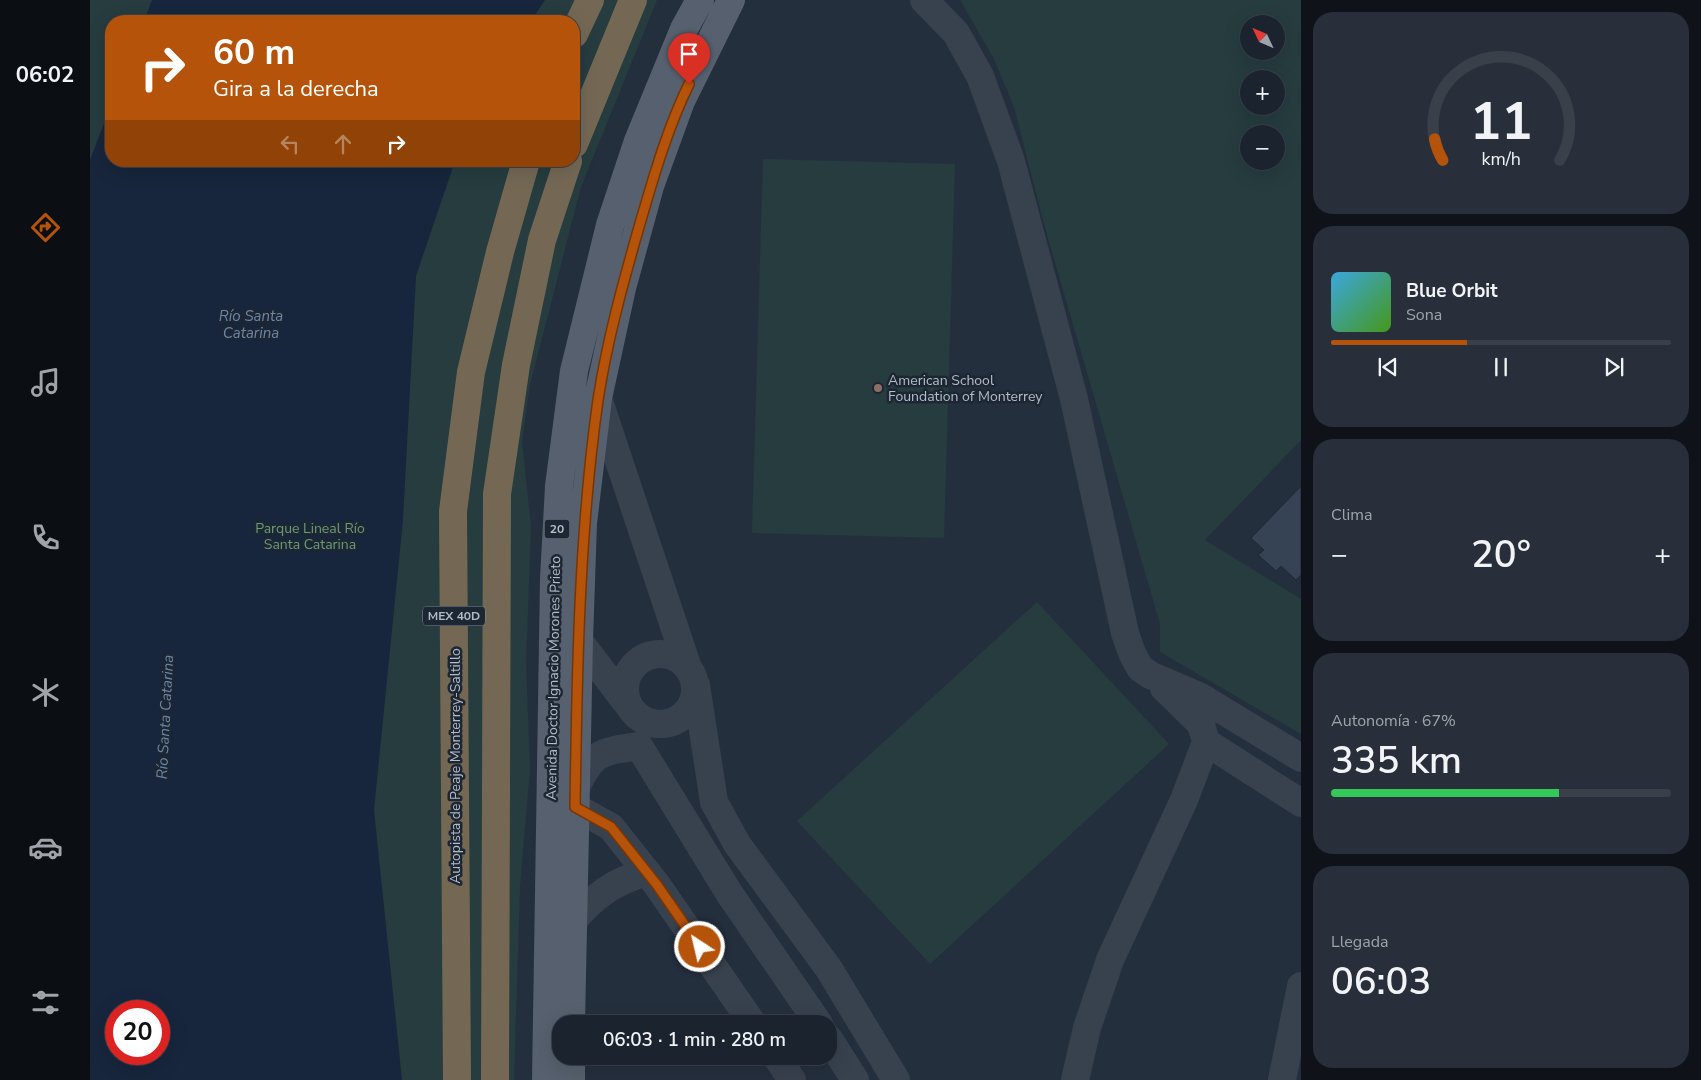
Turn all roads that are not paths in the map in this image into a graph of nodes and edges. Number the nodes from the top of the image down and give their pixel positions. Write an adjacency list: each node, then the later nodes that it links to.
1 (590, 0): 6 (highway)
2 (633, 0): 7 (highway)
3 (700, 0): 33 (main road, Avenida Doctor Ignacio Morones Prieto / 20)
4 (731, 0): 10 (main road, Avenida Doctor Ignacio Morones Prieto / 20)
5 (924, 0): 13 (lane)
6 (580, 21)
7 (580, 129)
8 (524, 167): 31 (highway, Autopista de Peaje Monterrey-Saltillo / MEX 40D)
9 (566, 167): 32 (highway, MEX 40D)
10 (598, 398): 11 (main road, Avenida Doctor Ignacio Morones Prieto / 20); 12 (lane)
11 (578, 641): 14 (lane); 18 (main road, Avenida Doctor Ignacio Morones Prieto / 20)
12 (691, 675): 14 (lane); 14 (lane); 23 (lane)
13 (1150, 675): 15 (lane); 17 (lane)
14 (633, 711): 16 (lane)
15 (1206, 742): 19 (lane); 38 (lane)
16 (639, 746): 18 (lane); 26 (lane)
17 (1301, 758)
18 (575, 798): 20 (lane); 21 (main road, Avenida Doctor Ignacio Morones Prieto / 20)
19 (1301, 803)
20 (646, 872): 21 (lane); 25 (lane)
21 (572, 922): 24 (main road, Avenida Doctor Ignacio Morones Prieto / 20)
22 (1301, 986): 39 (lane)
23 (854, 1009): 27 (lane); 37 (lane)
24 (571, 1015)
25 (747, 1015)
26 (813, 1015)
27 (837, 1019)
28 (837, 1052): 36 (lane)
29 (571, 1065): 34 (main road)
30 (782, 1065): 35 (lane)
31 (457, 1080)
32 (495, 1080)
33 (546, 1080)
34 (571, 1080)
35 (792, 1080)
36 (855, 1080)
37 (896, 1080)
38 (1075, 1080)
39 (1282, 1080)

